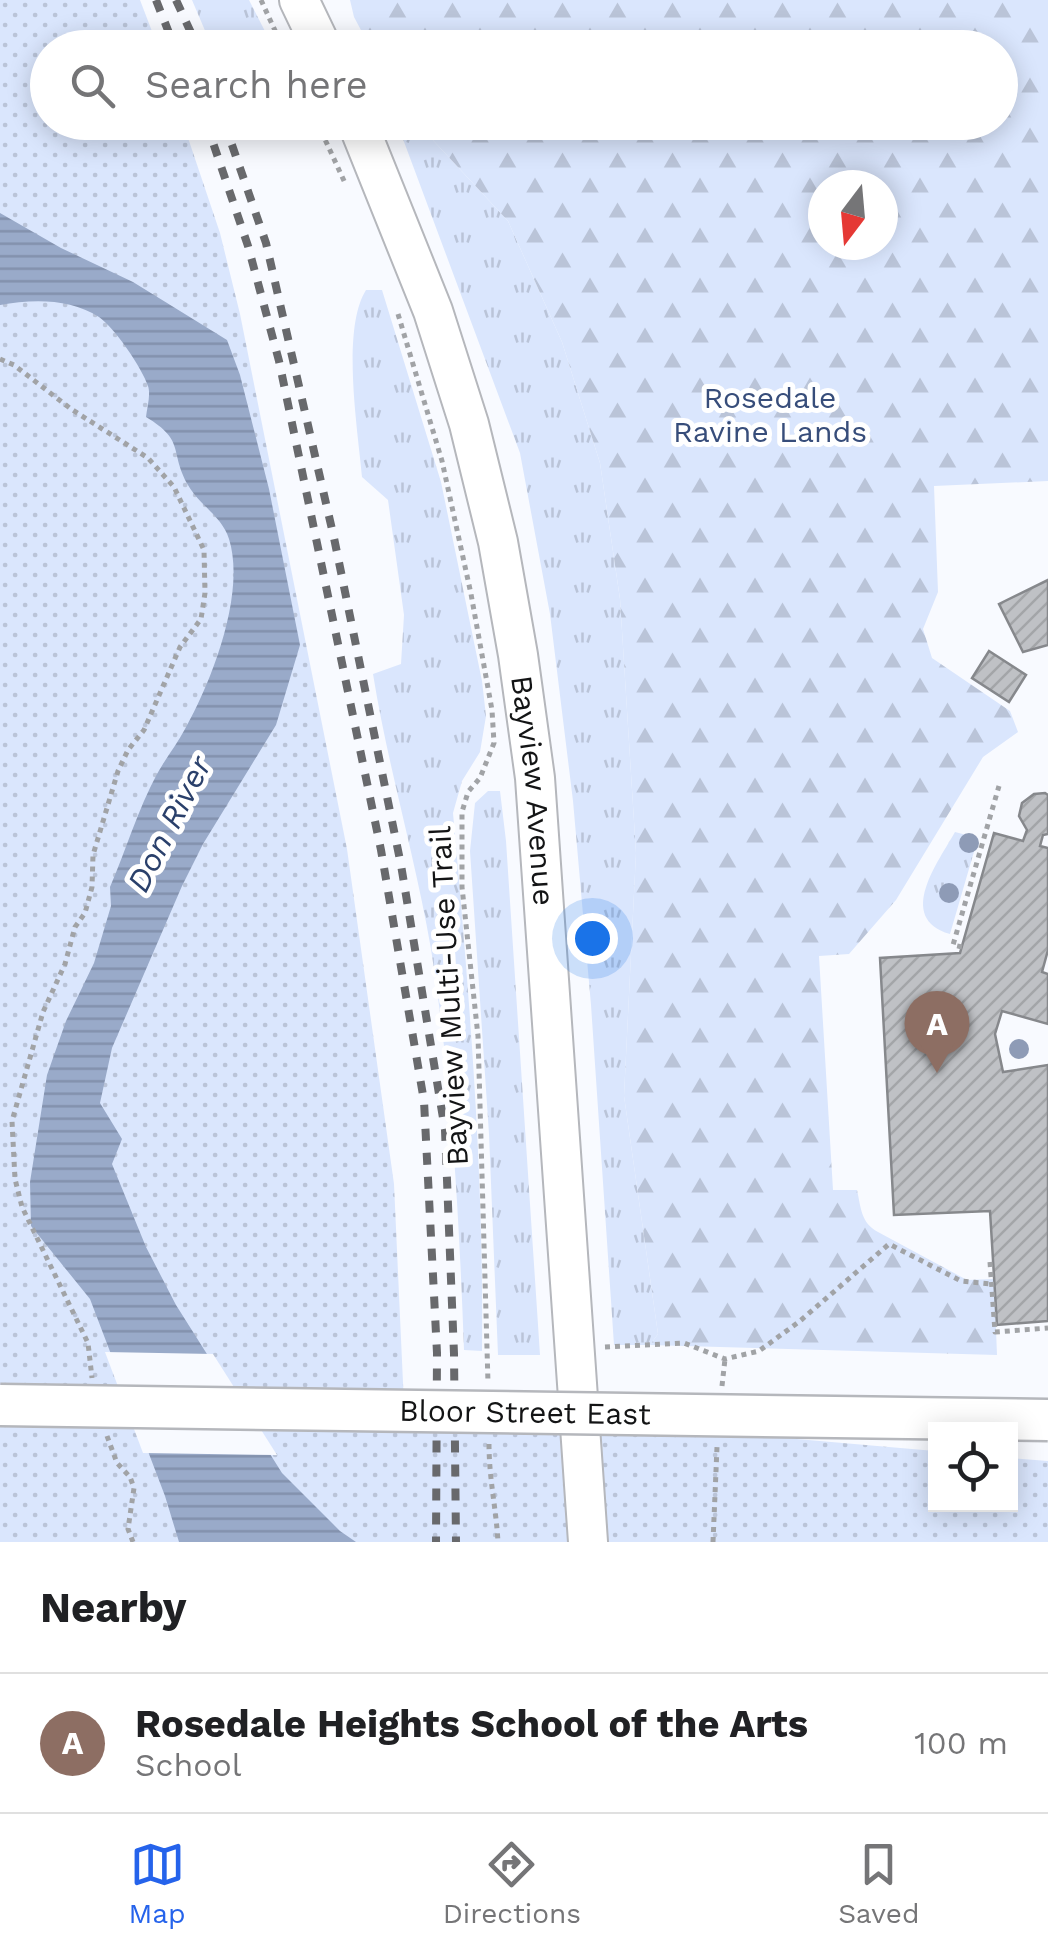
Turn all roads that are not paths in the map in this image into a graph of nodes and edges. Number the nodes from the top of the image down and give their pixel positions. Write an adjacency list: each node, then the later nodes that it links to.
1 (299, 0): 2 (main road)
2 (313, 30)
3 (365, 140): 6 (main road, Bayview Avenue)
4 (0, 1406): 5 (main road, Bloor Street East, bridge)
5 (1048, 1420)
6 (588, 1542)

